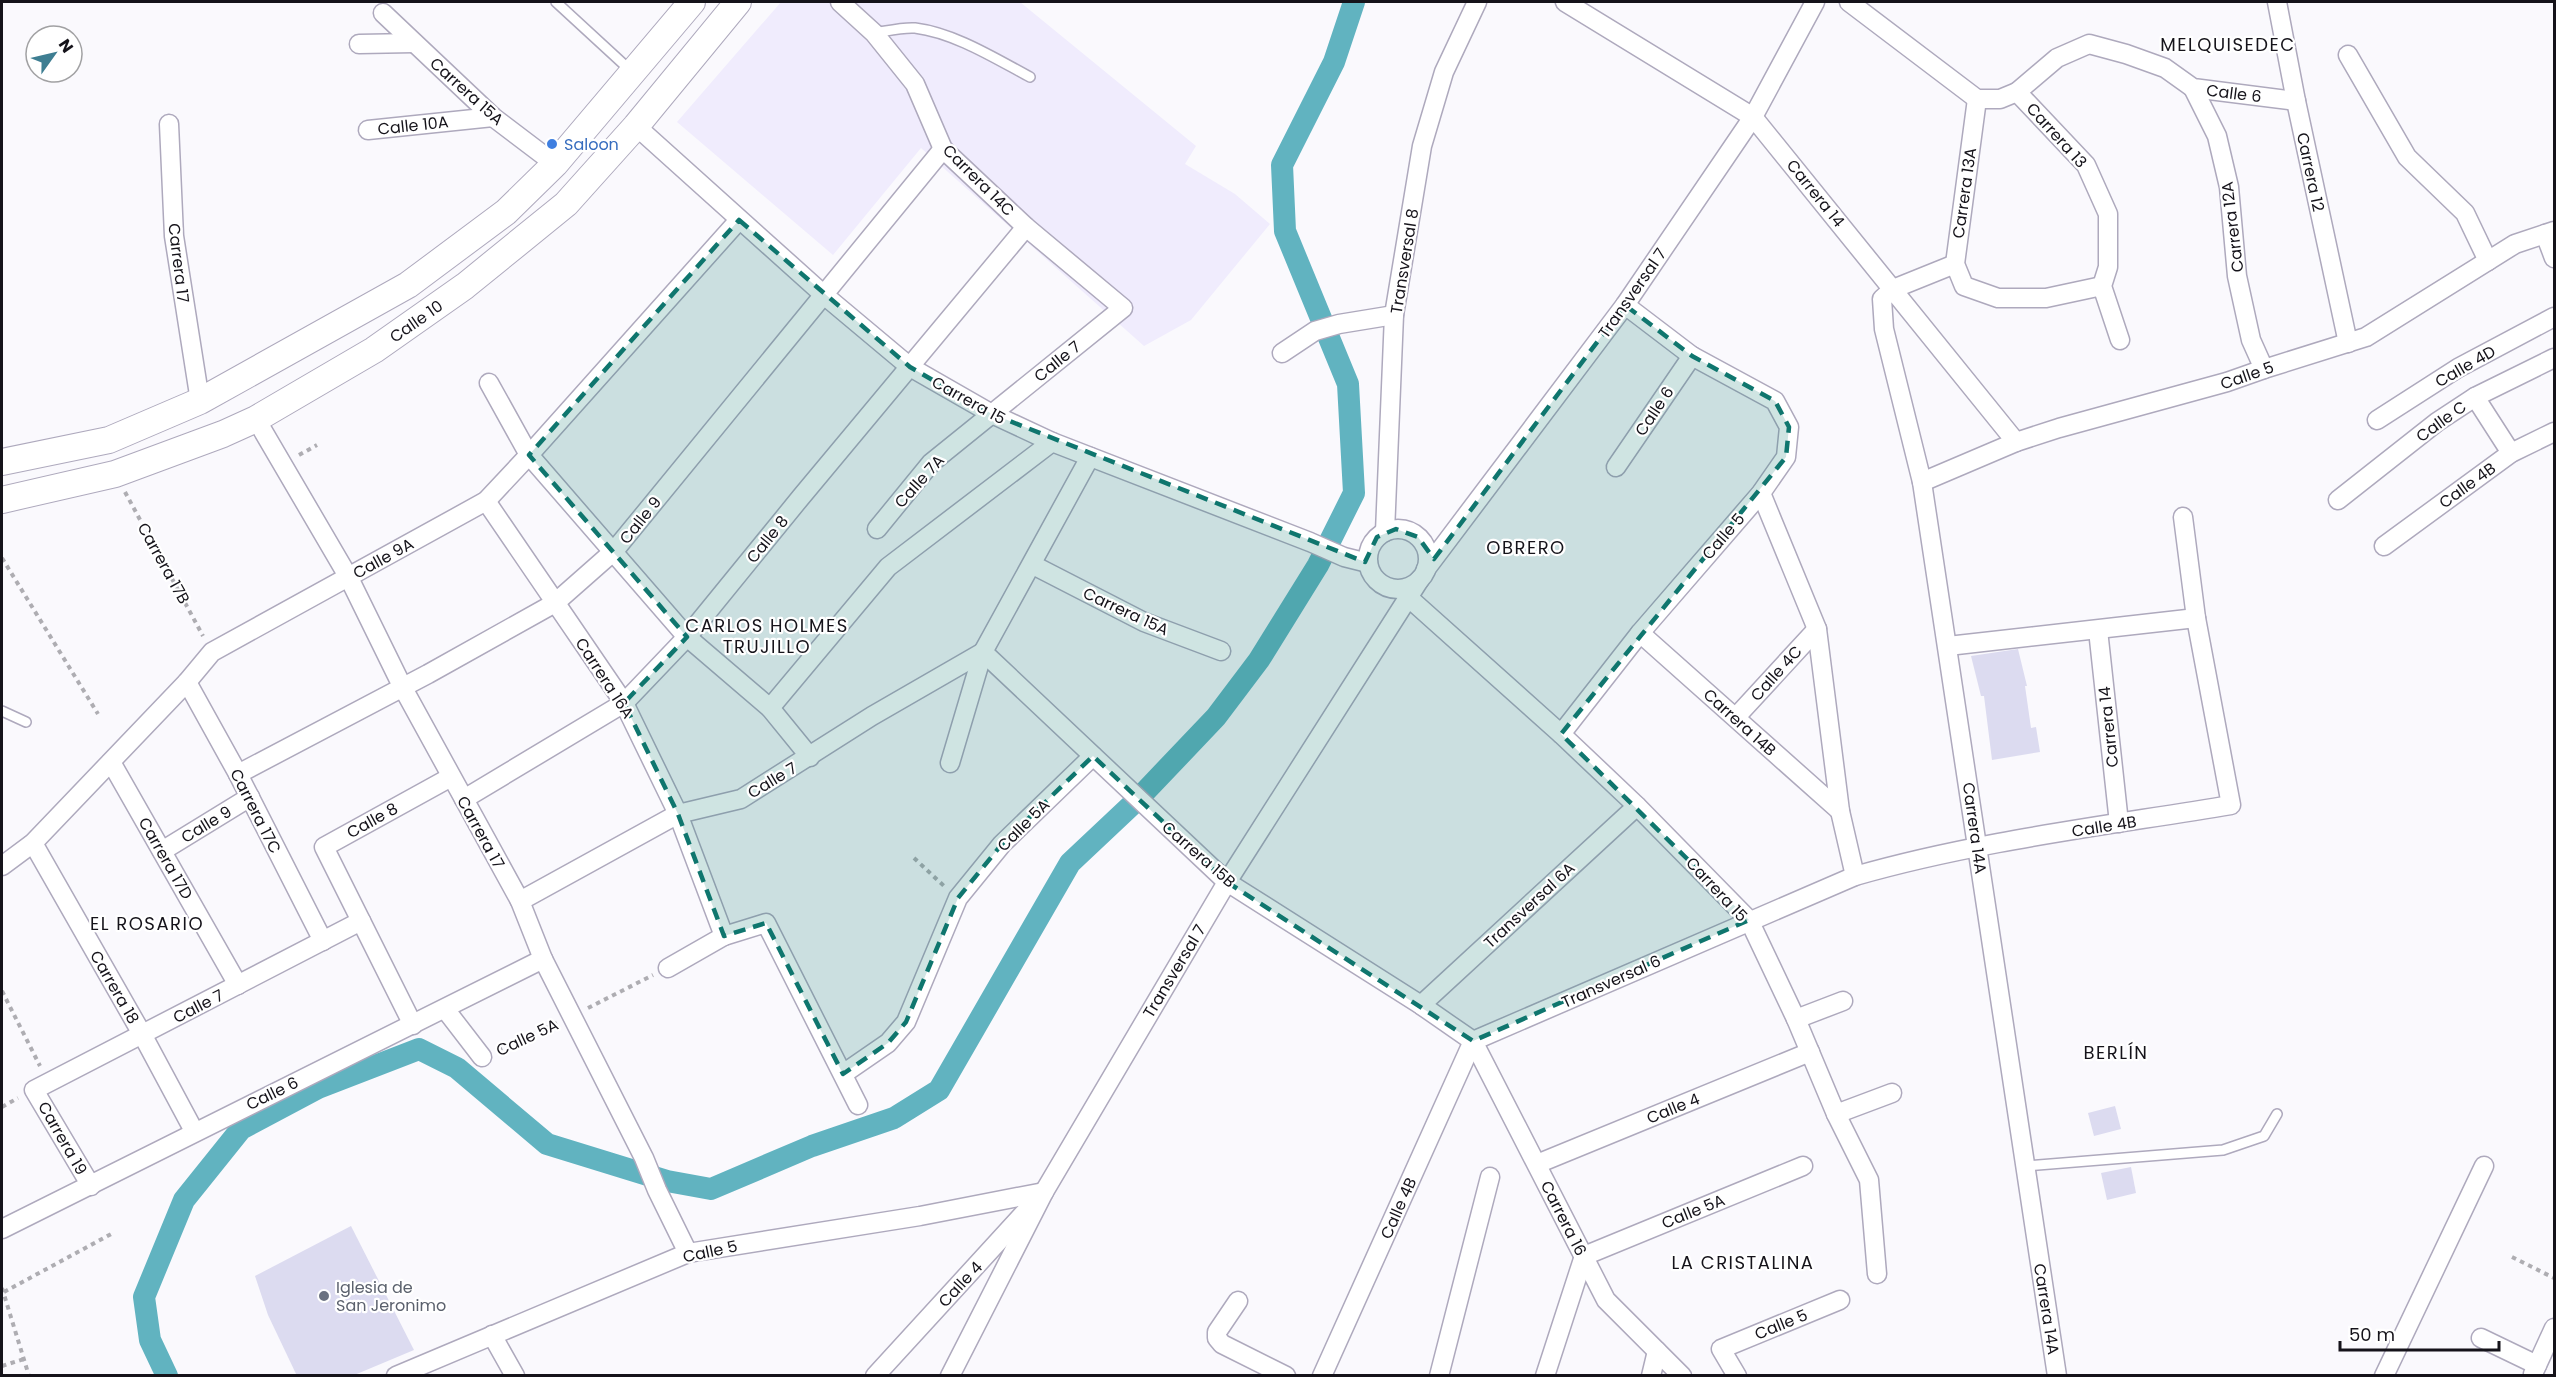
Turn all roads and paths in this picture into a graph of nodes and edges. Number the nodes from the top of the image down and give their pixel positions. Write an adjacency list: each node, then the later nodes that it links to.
1 (556, 2): 15 (lane)
2 (692, 2): 15 (main road, Calle 10)
3 (738, 2): 24 (main road, Calle 10)
4 (840, 2): 11 (street, Carrera 14C)
5 (1477, 2): 39 (street, Transversal 8)
6 (1565, 2): 22 (street, Carrera 14)
7 (1815, 2): 22 (street, Transversal 7)
8 (1849, 2): 19 (street)
9 (2277, 2): 20 (street, Carrera 12)
10 (383, 13): 12 (street, Carrera 15A)
11 (874, 33): 16 (lane); 26 (street, Carrera 14C)
12 (414, 43): 13 (street); 21 (street, Carrera 15A)
13 (359, 44)
14 (2348, 55): 32 (street)
15 (633, 73): 27 (main road, Calle 10)
16 (1030, 77)
17 (2193, 88): 18 (street, Calle 6); 20 (street, Calle 6); 47 (street, Carrera 12A)
18 (2017, 92): 19 (street, Carrera 13); 34 (street, Carrera 13)
19 (1977, 99): 33 (street, Carrera 13A)
20 (2296, 100): 42 (street, Carrera 12)
21 (493, 117): 25 (street, Calle 10A); 27 (street, Carrera 15A)
22 (1753, 117): 35 (street, Carrera 14); 37 (street, Transversal 7)
23 (169, 124): 50 (street, Carrera 17)
24 (636, 126): 28 (street, Carrera 15); 52 (main road, Calle 10)
25 (368, 130)
26 (943, 149): 29 (street, Carrera 14C); 36 (street, Calle 9)
27 (555, 164): 50 (main road, Calle 10)
28 (739, 220): 36 (street, Carrera 15); 58 (street, Calle 9A)
29 (1026, 227): 38 (street, Carrera 14C); 46 (street, Calle 8)
30 (2550, 233): 31 (street); 32 (street, Calle 5)
31 (2554, 258)
32 (2488, 261): 42 (street, Calle 5)
33 (1955, 264): 34 (street, Carrera 13A); 35 (street)
34 (2102, 286): 41 (street)
35 (1893, 289): 56 (street, Carrera 14); 63 (street, Carrera 14A)
36 (824, 295): 46 (street, Carrera 15); 72 (street, Calle 9)
37 (1624, 305): 44 (street); 76 (street, Transversal 7)
38 (1123, 308): 51 (street, Calle 7)
39 (1394, 315): 43 (street); 70 (street, Transversal 8)
40 (2554, 317): 53 (street, Calle 4D)
41 (2120, 340)
42 (2348, 343): 47 (street, Calle 5)
43 (1282, 353)
44 (1692, 356): 61 (street, Calle 6); 64 (street, Calle 5)
45 (2554, 358): 49 (street, Calle C)
46 (910, 367): 51 (street, Carrera 15); 84 (street, Calle 8)
47 (2264, 369): 56 (street, Calle 5)
48 (489, 383): 58 (street)
49 (2475, 397): 57 (street); 66 (street, Calle C)
50 (200, 401): 60 (main road, Calle 10)
51 (992, 414): 55 (street, Carrera 15); 69 (street, Calle 7A)
52 (256, 419): 62 (main road, Calle 10); 77 (street, Carrera 17)
53 (2377, 420)
54 (2554, 432): 57 (street, Calle 4B)
55 (1052, 442): 59 (street, Carrera 15); 92 (street)
56 (2016, 442): 63 (street, Calle 5)
57 (2511, 453): 71 (street, Calle 4B)
58 (529, 455): 67 (street, Calle 9A); 72 (street)
59 (1090, 457): 74 (street, Carrera 15); 75 (street)
60 (2, 462)
61 (1616, 467)
62 (115, 474): 65 (main road, Calle 10); 87 (path, Carrera 17B)
63 (1922, 482): 85 (street, Carrera 14A)
64 (1761, 493): 81 (street); 83 (street, Calle 5)
65 (2, 500)
66 (2338, 500)
67 (486, 501): 77 (street, Calle 9A); 79 (street, Carrera 16A)
68 (2183, 518): 80 (street)
69 (877, 529)
70 (1385, 532): 74 (street); 76 (street)
71 (2384, 546)
72 (614, 551): 79 (street, Calle 9); 84 (street)
73 (2, 558): 94 (path)
74 (1368, 563): 76 (street)
75 (1033, 565): 86 (street, Carrera 15A); 88 (street)
76 (1423, 574): 78 (street, Transversal 7)
77 (349, 578): 87 (street, Calle 9A); 90 (street, Carrera 17)
78 (1409, 598): 97 (street, Carrera 15); 116 (street, Transversal 7)
79 (555, 603): 90 (street, Calle 9); 91 (street, Carrera 16A)
80 (2196, 618): 82 (street); 109 (street, Calle 4B)
81 (1817, 629): 95 (street, Calle 4C); 107 (street)
82 (2098, 630): 85 (street); 109 (street, Carrera 14)
83 (1640, 633): 95 (street, Carrera 14B); 97 (street, Calle 5)
84 (687, 638): 91 (street, Calle 8); 92 (street)
85 (1948, 646): 111 (street, Carrera 14A)
86 (1221, 651)
87 (212, 652): 89 (street, Calle 9A)
88 (983, 652): 98 (street, Carrera 15B); 99 (street, Calle 7); 101 (street)
89 (187, 682): 100 (street, Calle 9A); 102 (street, Carrera 17C)
90 (403, 688): 102 (street, Calle 9); 103 (street, Carrera 17)
91 (624, 703): 105 (street, Calle 8); 108 (street, Carrera 16A)
92 (770, 708): 99 (street)
93 (2, 711): 96 (lane)
94 (98, 714)
95 (1736, 717): 107 (street, Carrera 14B)
96 (26, 723)
97 (1561, 734): 106 (street, Carrera 15)
98 (1093, 756): 116 (street, Carrera 15B); 117 (street, Calle 5A)
99 (810, 757): 108 (street, Calle 7)
100 (111, 762): 110 (street, Calle 9A); 112 (street, Carrera 17D)
101 (950, 763)
102 (238, 774): 104 (street, Carrera 17C)
103 (451, 777): 105 (street, Carrera 17); 119 (street, Calle 8)
104 (250, 797): 112 (street, Calle 9); 122 (street, Carrera 17C)
105 (464, 800): 118 (street, Carrera 17)
106 (1637, 806): 120 (street, Carrera 15); 128 (street, Transversal 6A)
107 (1840, 811): 115 (street)
108 (678, 814): 118 (street, Calle 7); 121 (street, Carrera 16A)
109 (2119, 823): 111 (street, Calle 4B)
110 (33, 843): 114 (street, Calle 9A); 133 (street, Carrera 18)
111 (1977, 846): 115 (street, Calle 4B); 146 (street, Carrera 14A)
112 (162, 851): 125 (street, Carrera 17D)
113 (914, 858): 117 (path)
114 (2, 866)
115 (1855, 876): 120 (street, Transversal 6)
116 (1227, 882): 128 (street, Carrera 15B); 150 (street, Transversal 7)
117 (958, 898): 137 (street, Calle 5A)
118 (519, 901): 123 (street, Carrera 17)
119 (361, 921): 122 (street, Calle 7); 132 (street)
120 (1749, 921): 131 (street, Carrera 15); 134 (street, Transversal 6)
121 (724, 936): 124 (street); 137 (street)
122 (323, 941): 125 (street, Calle 7)
123 (543, 959): 129 (street, Calle 6); 130 (street, Carrera 17)
124 (668, 968): 130 (path)
125 (238, 985): 133 (street, Calle 7)
126 (2, 991): 138 (path)
127 (1843, 1001): 131 (street)
128 (1421, 1005): 134 (street, Carrera 15B)
129 (444, 1009): 132 (street, Calle 6); 136 (street)
130 (572, 1016): 136 (path, Calle 5A); 153 (street, Carrera 17)
131 (1796, 1019): 135 (street, Carrera 15)
132 (413, 1025): 143 (street, Calle 6)
133 (142, 1034): 138 (street, Calle 7); 143 (street, Carrera 18)
134 (1473, 1041): 144 (street, Carrera 16); 174 (street, Calle 4B)
135 (1810, 1052): 141 (street, Carrera 15); 144 (street, Calle 4)
136 (482, 1057)
137 (843, 1074): 140 (street)
138 (41, 1086): 149 (street, Carrera 19)
139 (1892, 1093): 141 (street)
140 (858, 1106)
141 (1836, 1114): 156 (street, Carrera 15)
142 (2277, 1114): 146 (lane)
143 (194, 1131): 149 (street, Calle 6)
144 (1537, 1164): 154 (street, Carrera 16)
145 (1803, 1166): 154 (street, Calle 5A)
146 (2025, 1166): 180 (street, Carrera 14A)
147 (2484, 1166): 181 (street)
148 (1491, 1177): 175 (street)
149 (91, 1186): 151 (street, Calle 6)
150 (1044, 1192): 153 (street, Calle 5); 171 (street, Calle 4); 172 (street, Transversal 7)
151 (2, 1229)
152 (112, 1233): 158 (path)
153 (688, 1253): 162 (street, Calle 5)
154 (1584, 1256): 164 (street, Carrera 16); 176 (street)
155 (2512, 1257): 157 (path)
156 (1877, 1274)
157 (2554, 1278)
158 (3, 1290): 165 (path)
159 (1840, 1300): 179 (street, Calle 5)
160 (1238, 1301): 173 (street)
161 (2554, 1328): 167 (street)
162 (492, 1335): 169 (street, Calle 5); 170 (street)
163 (2481, 1338): 167 (street)
164 (1657, 1351): 177 (street); 178 (street, Carrera 16)
165 (24, 1359): 166 (path); 168 (path)
166 (2, 1366)
167 (2535, 1370)
168 (29, 1376)
169 (396, 1376)
170 (514, 1376)
171 (875, 1376)
172 (950, 1376)
173 (1286, 1376)
174 (1322, 1376)
175 (1438, 1376)
176 (1545, 1376)
177 (1651, 1376)
178 (1682, 1376)
179 (1737, 1376)
180 (2057, 1376)
181 (2384, 1376)

